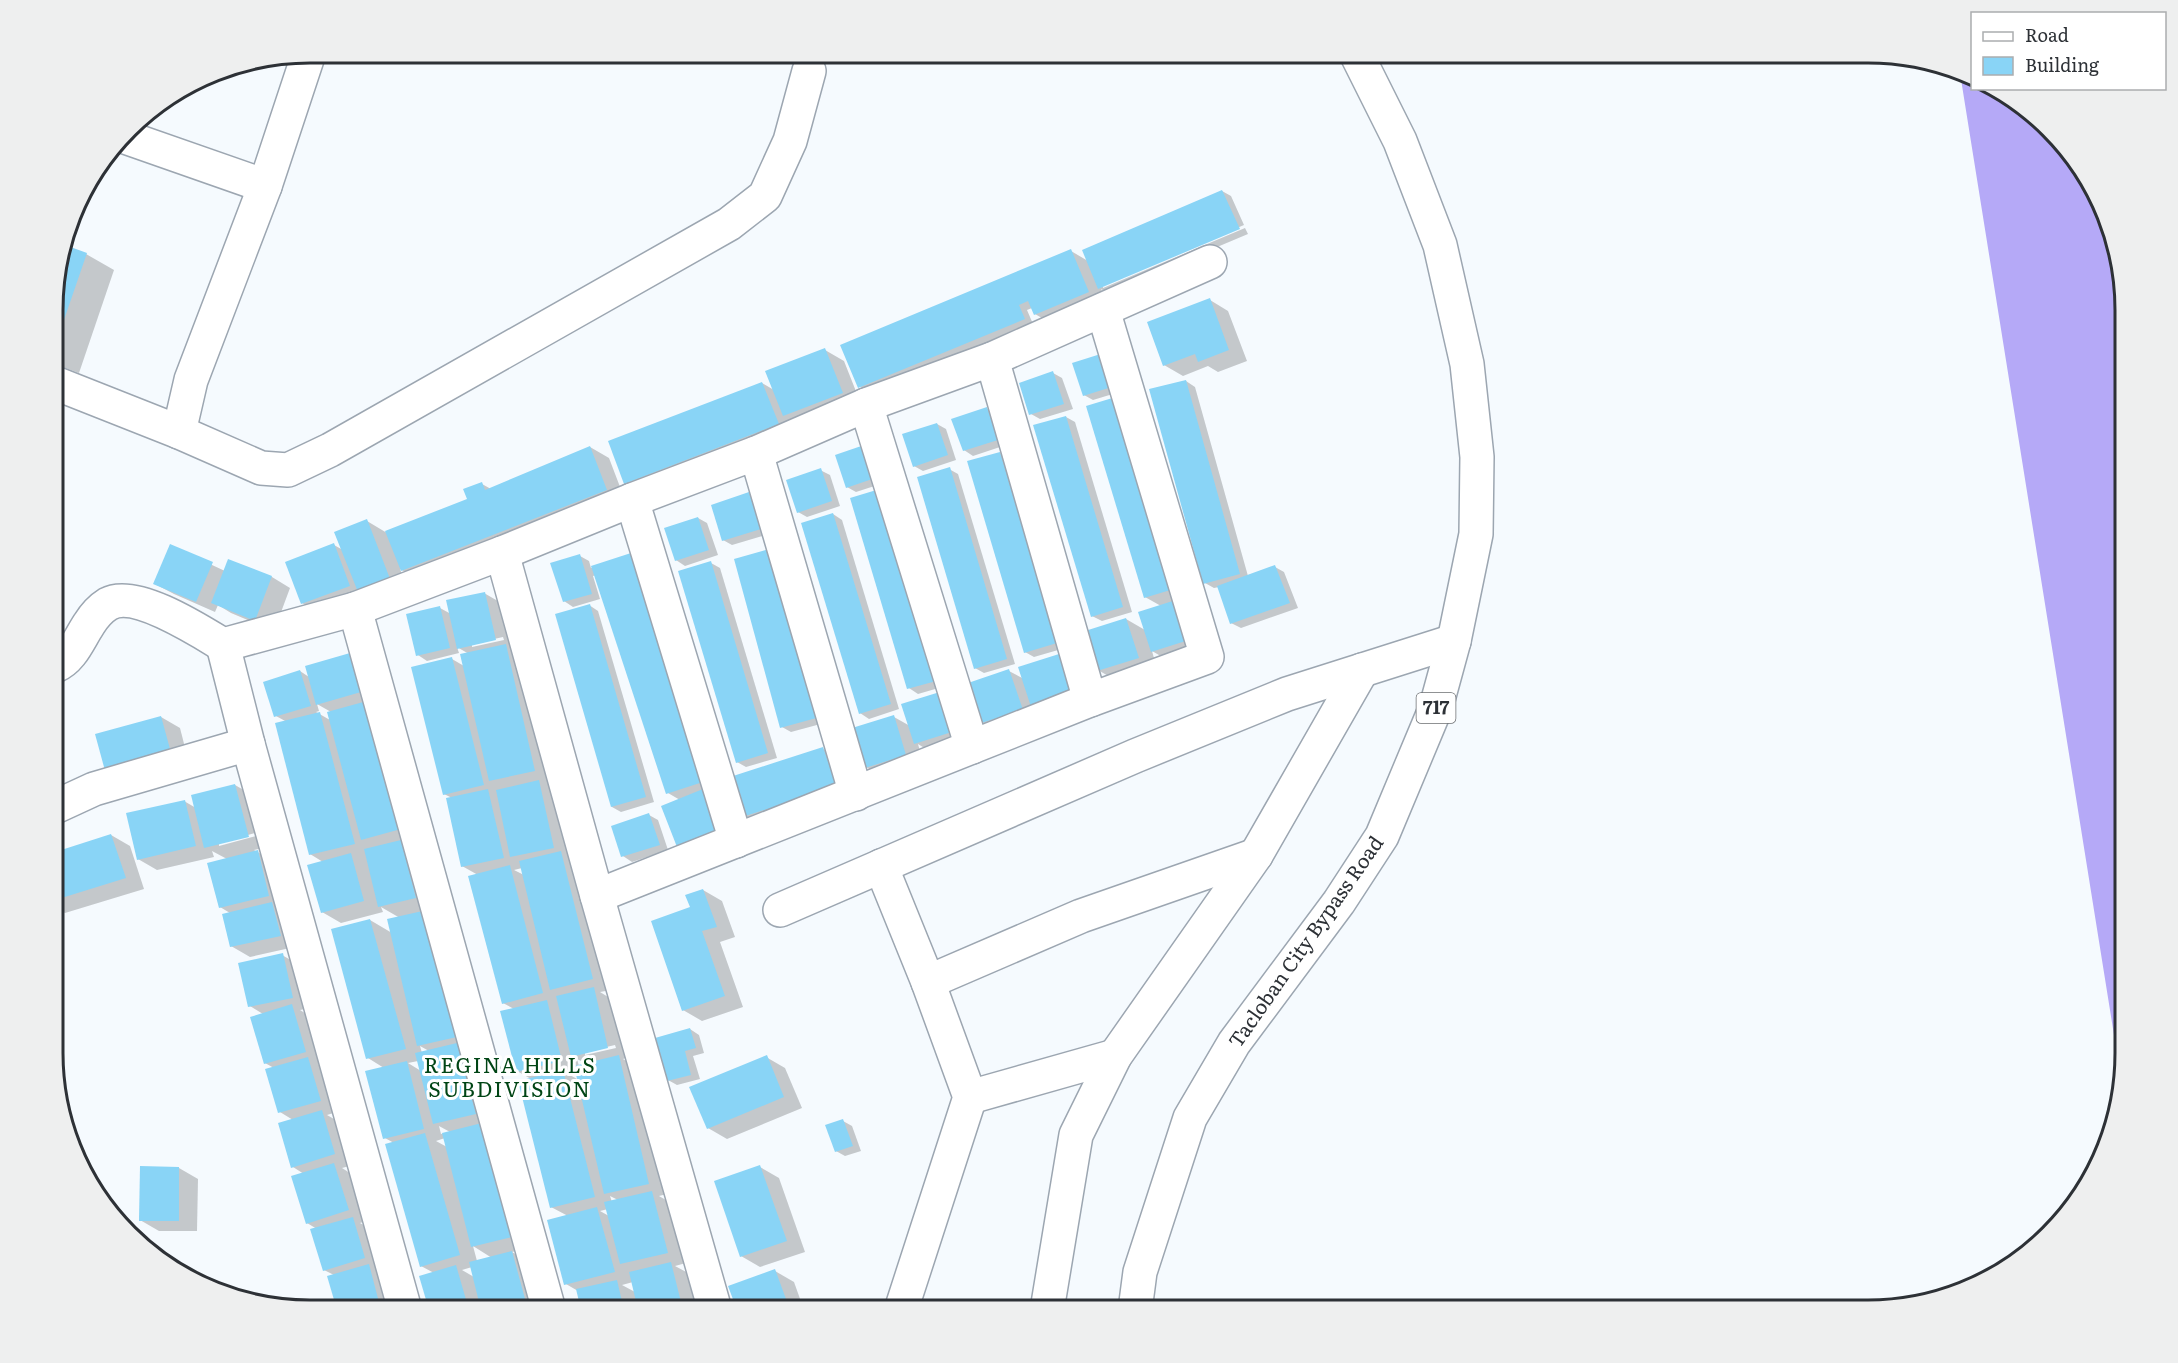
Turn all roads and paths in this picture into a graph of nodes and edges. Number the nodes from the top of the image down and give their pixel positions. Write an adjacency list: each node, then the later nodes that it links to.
1 (306, 63): 5 (main road)
2 (1361, 63): 16 (main road, Tacloban City Bypass Road / 717)
3 (809, 71): 11 (main road)
4 (132, 138): 5 (main road)
5 (265, 186): 11 (main road)
6 (1210, 262): 7 (main road)
7 (1102, 310): 8 (main road); 20 (main road)
8 (992, 359): 10 (main road); 20 (main road)
9 (63, 386): 11 (main road)
10 (866, 405): 12 (main road); 22 (main road)
11 (179, 432)
12 (756, 453): 13 (main road); 23 (main road)
13 (632, 500): 14 (main road); 25 (main road)
14 (502, 553): 15 (main road); 28 (main road)
15 (356, 609): 17 (main road); 34 (main road)
16 (1454, 641): 19 (main road); 38 (main road, Tacloban City Bypass Road / 717)
17 (224, 645): 18 (main road); 21 (main road)
18 (63, 660)
19 (1362, 670): 26 (main road); 27 (main road)
20 (1090, 700): 22 (main road)
21 (248, 744): 24 (main road); 33 (main road)
22 (972, 747): 23 (main road)
23 (856, 794): 25 (main road)
24 (63, 803)
25 (736, 841): 28 (main road)
26 (1256, 855): 30 (main road); 31 (main road)
27 (881, 866): 29 (main road); 30 (main road)
28 (597, 896): 35 (main road)
29 (780, 910)
30 (928, 982): 32 (main road)
31 (1115, 1056): 32 (main road); 37 (main road)
32 (970, 1097): 36 (main road)
33 (402, 1300)
34 (546, 1300)
35 (712, 1300)
36 (904, 1300)
37 (1049, 1300)
38 (1136, 1300)

